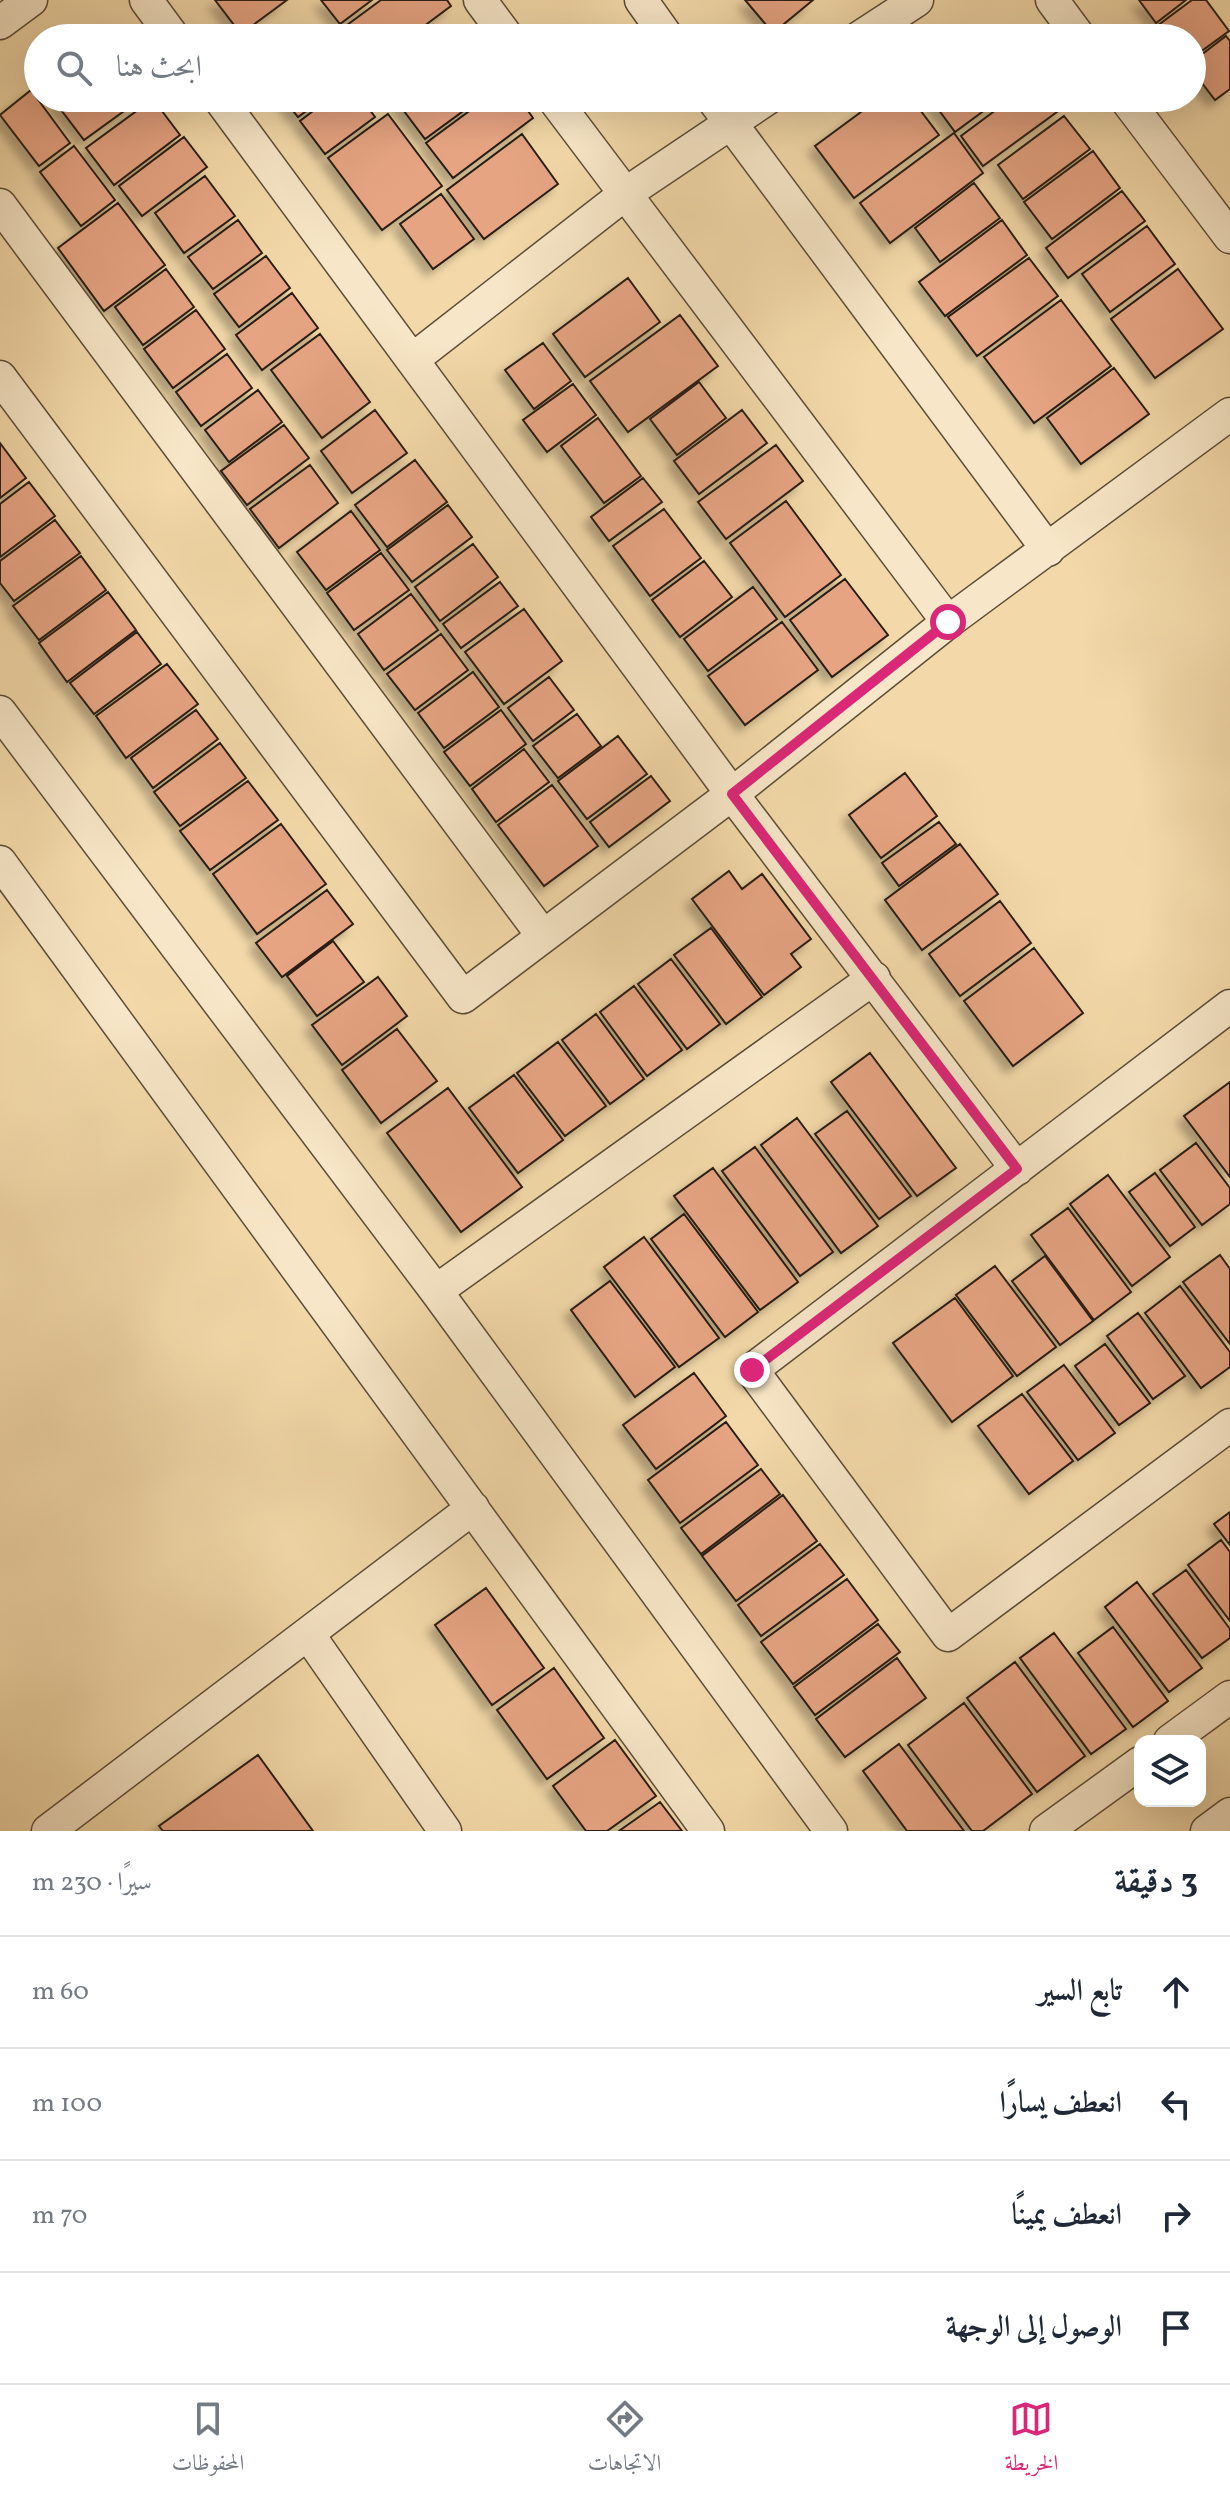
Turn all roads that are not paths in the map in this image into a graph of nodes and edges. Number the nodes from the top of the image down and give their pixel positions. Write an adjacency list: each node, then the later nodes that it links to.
1 (31, 0): 7 (street)
2 (146, 0): 8 (street)
3 (480, 0): 9 (street)
4 (641, 0): 10 (street)
5 (917, 0): 11 (street)
6 (1052, 0): 12 (street)
7 (0, 23)
8 (164, 24)
9 (498, 24)
10 (658, 24)
11 (880, 24)
12 (1070, 24)
13 (229, 112): 21 (street)
14 (564, 112): 18 (street)
15 (719, 112): 18 (street)
16 (722, 112): 24 (street)
17 (1136, 112): 20 (street)
18 (625, 194): 21 (street); 25 (street)
19 (0, 205): 29 (street)
20 (1230, 237)
21 (412, 360): 27 (street)
22 (0, 377): 29 (street)
23 (1230, 414): 24 (street)
24 (1048, 550): 25 (street)
25 (948, 622): 27 (street)
26 (0, 712): 33 (street)
27 (732, 794): 29 (street); 30 (street)
28 (0, 862): 35 (street)
29 (543, 936)
30 (874, 978): 32 (street); 33 (street)
31 (1230, 1006): 32 (street)
32 (1017, 1169): 34 (street)
33 (436, 1291): 44 (street)
34 (1230, 1425)
35 (473, 1508): 36 (street); 43 (street)
36 (308, 1634): 41 (street); 42 (street)
37 (1230, 1697): 38 (street)
38 (1178, 1735)
39 (1134, 1767): 45 (street)
40 (1230, 1814): 46 (street)
41 (48, 1831)
42 (445, 1831)
43 (708, 1831)
44 (831, 1831)
45 (1046, 1831)
46 (1207, 1831)

